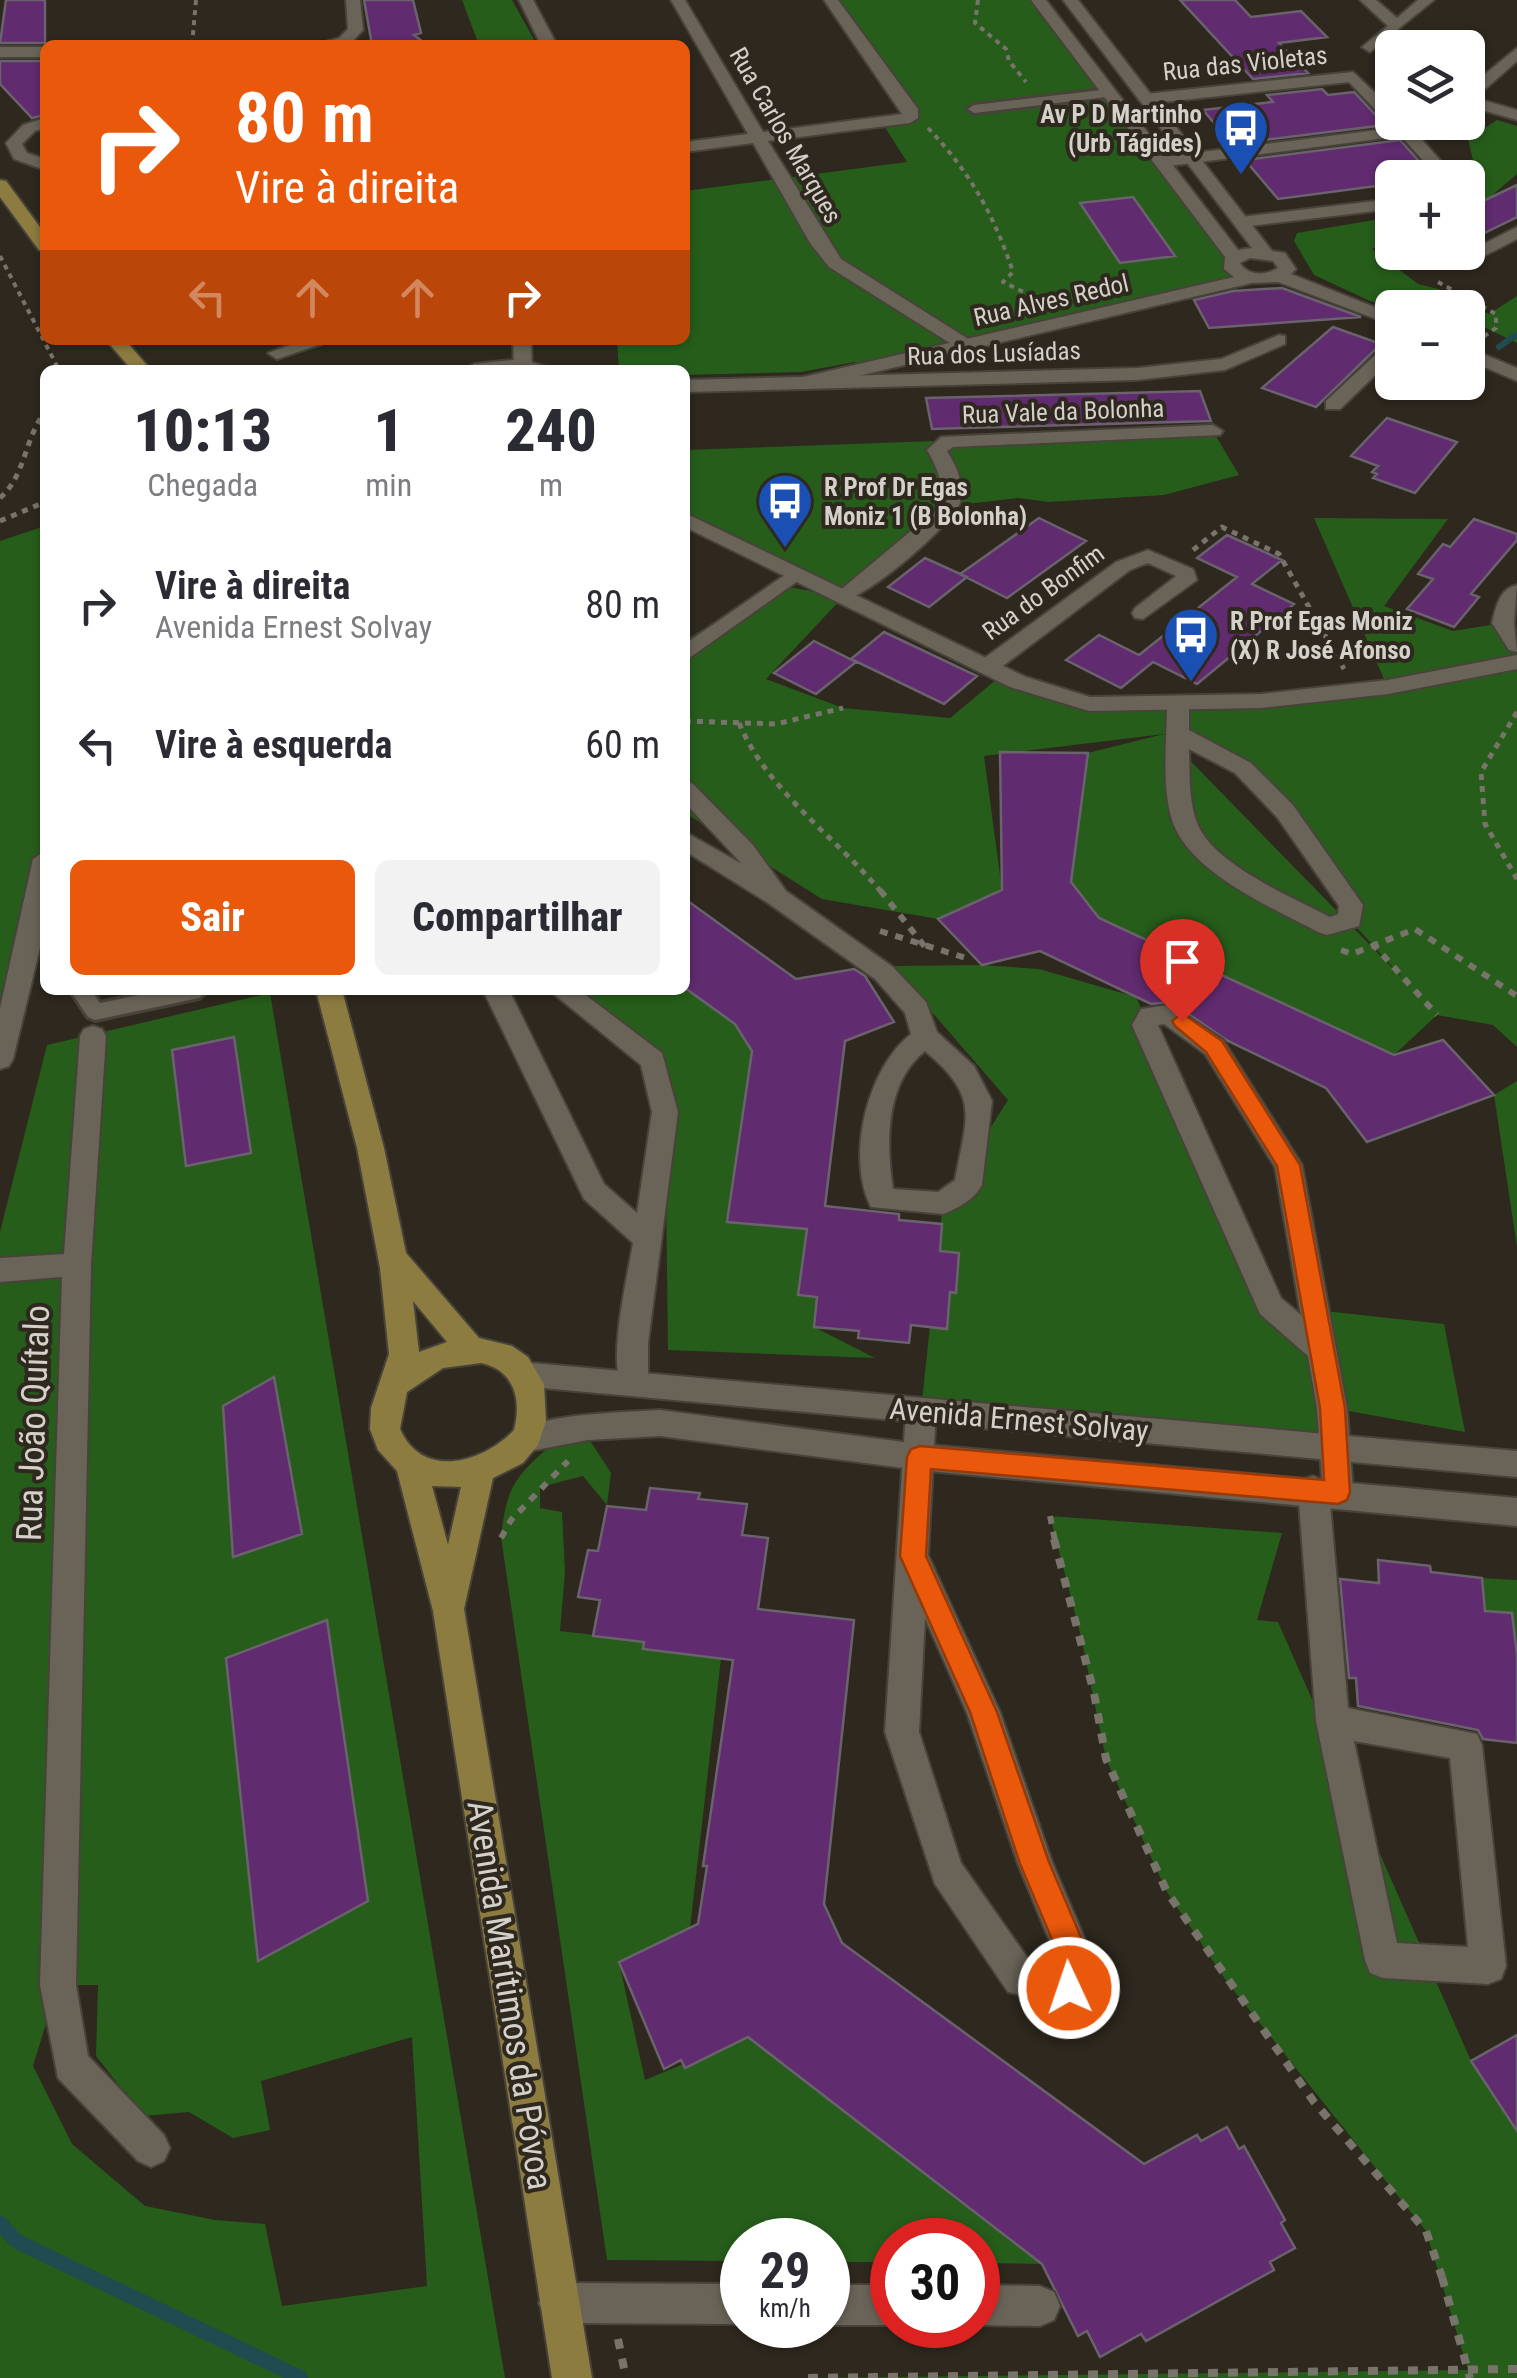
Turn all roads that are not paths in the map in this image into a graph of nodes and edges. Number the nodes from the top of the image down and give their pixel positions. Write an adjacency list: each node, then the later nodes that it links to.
1 (352, 0): 10 (street)
2 (526, 0): 11 (street)
3 (678, 0): 25 (street, Rua Carlos Marques)
4 (830, 0): 25 (street)
5 (1038, 0): 17 (street)
6 (1070, 0): 18 (street)
7 (1367, 0): 9 (street)
8 (1427, 0): 9 (street)
9 (1396, 26): 12 (street)
10 (346, 40)
11 (546, 40)
12 (1370, 47)
13 (40, 52): 15 (street)
14 (1517, 53): 16 (street)
15 (0, 55)
16 (1485, 82)
17 (1110, 93): 21 (lane); 30 (street)
18 (1146, 99): 19 (street, Rua das Violetas); 28 (street)
19 (1375, 99)
20 (1485, 104): 22 (street)
21 (974, 110)
22 (1517, 116)
23 (40, 125): 31 (street)
24 (1375, 128): 28 (street)
25 (760, 137): 27 (street); 45 (street, Rua Carlos Marques)
26 (1413, 140): 29 (street)
27 (690, 146)
28 (1192, 158): 30 (street); 34 (street)
29 (1431, 160)
30 (1162, 162): 39 (street)
31 (40, 163)
32 (0, 185): 36 (main road)
33 (1375, 206): 34 (street)
34 (1241, 222): 38 (street)
35 (1517, 232): 37 (street)
36 (40, 239)
37 (1485, 248)
38 (1264, 252): 39 (street); 40 (street)
39 (1234, 257): 41 (street)
40 (1280, 276): 41 (street, Rua Alves Redol); 42 (street)
41 (1252, 278): 45 (street, Rua Alves Redol)
42 (1375, 313)
43 (1279, 340): 52 (street, Rua dos Lusíadas)
44 (119, 345): 49 (main road)
45 (967, 346): 52 (street, Rua Alves Redol)
46 (1485, 349): 48 (street)
47 (1485, 361): 51 (street)
48 (1517, 362)
49 (135, 365)
50 (1375, 365): 54 (street)
51 (1517, 375)
52 (802, 383): 53 (street, Rua dos Lusíadas)
53 (690, 390)
54 (1334, 405)
55 (1214, 431): 59 (street, Rua Vale da Bolonha)
56 (690, 522): 57 (street)
57 (794, 574): 59 (street); 62 (street)
58 (1517, 591): 61 (street)
59 (843, 597): 64 (street)
60 (1143, 614): 64 (street, Rua do Bonfim)
61 (1517, 646)
62 (690, 650)
63 (1517, 662): 65 (street)
64 (987, 667): 65 (street)
65 (1178, 703): 66 (street)
66 (1178, 732): 66 (street)
67 (690, 794): 70 (street)
68 (690, 843): 70 (street)
69 (40, 887): 78 (street)
70 (777, 897): 77 (street)
71 (83, 995): 72 (lane)
72 (176, 995)
73 (330, 995): 80 (main road, Avenida Marítimos da Póvoa)
74 (498, 995): 79 (street)
75 (568, 995): 79 (street)
76 (93, 1036): 81 (street, Rua João Quítalo)
77 (926, 1037): 77 (street)
78 (0, 1059)
79 (648, 1240): 87 (street)
80 (395, 1260): 83 (main road, Avenida Marítimos da Póvoa); 86 (main road, Avenida Marítimos da Póvoa)
81 (78, 1266): 82 (street, Rua João Quítalo); 100 (street, Rua João Quítalo)
82 (0, 1270)
83 (470, 1348): 85 (main road, Avenida Marítimos da Póvoa); 86 (main road)
84 (1322, 1350): 84 (street); 90 (street)
85 (522, 1374): 87 (street, Avenida Ernest Solvay); 89 (main road)
86 (396, 1382): 93 (main road, Avenida Marítimos da Póvoa)
87 (633, 1384): 88 (street, Avenida Ernest Solvay)
88 (921, 1411): 90 (street, Avenida Ernest Solvay); 91 (street)
89 (526, 1439): 91 (street, Avenida Ernest Solvay); 94 (main road)
90 (1335, 1449): 92 (street, Avenida Ernest Solvay); 95 (street)
91 (920, 1457): 95 (street, Avenida Ernest Solvay); 97 (street)
92 (1517, 1464)
93 (411, 1465): 94 (main road); 98 (main road, Avenida Marítimos da Póvoa)
94 (480, 1470): 98 (main road, Avenida Marítimos da Póvoa)
95 (1325, 1492): 96 (street, Avenida Ernest Solvay); 99 (street)
96 (1517, 1512)
97 (913, 1556): 97 (street)
98 (448, 1611): 101 (main road, Avenida Marítimos da Póvoa)
99 (1333, 1721): 99 (street)
100 (151, 2148)
101 (558, 2303): 102 (street); 105 (main road, Avenida Marítimos da Póvoa)
102 (720, 2304)
103 (1000, 2306): 104 (street)
104 (1040, 2306)
105 (572, 2378)

